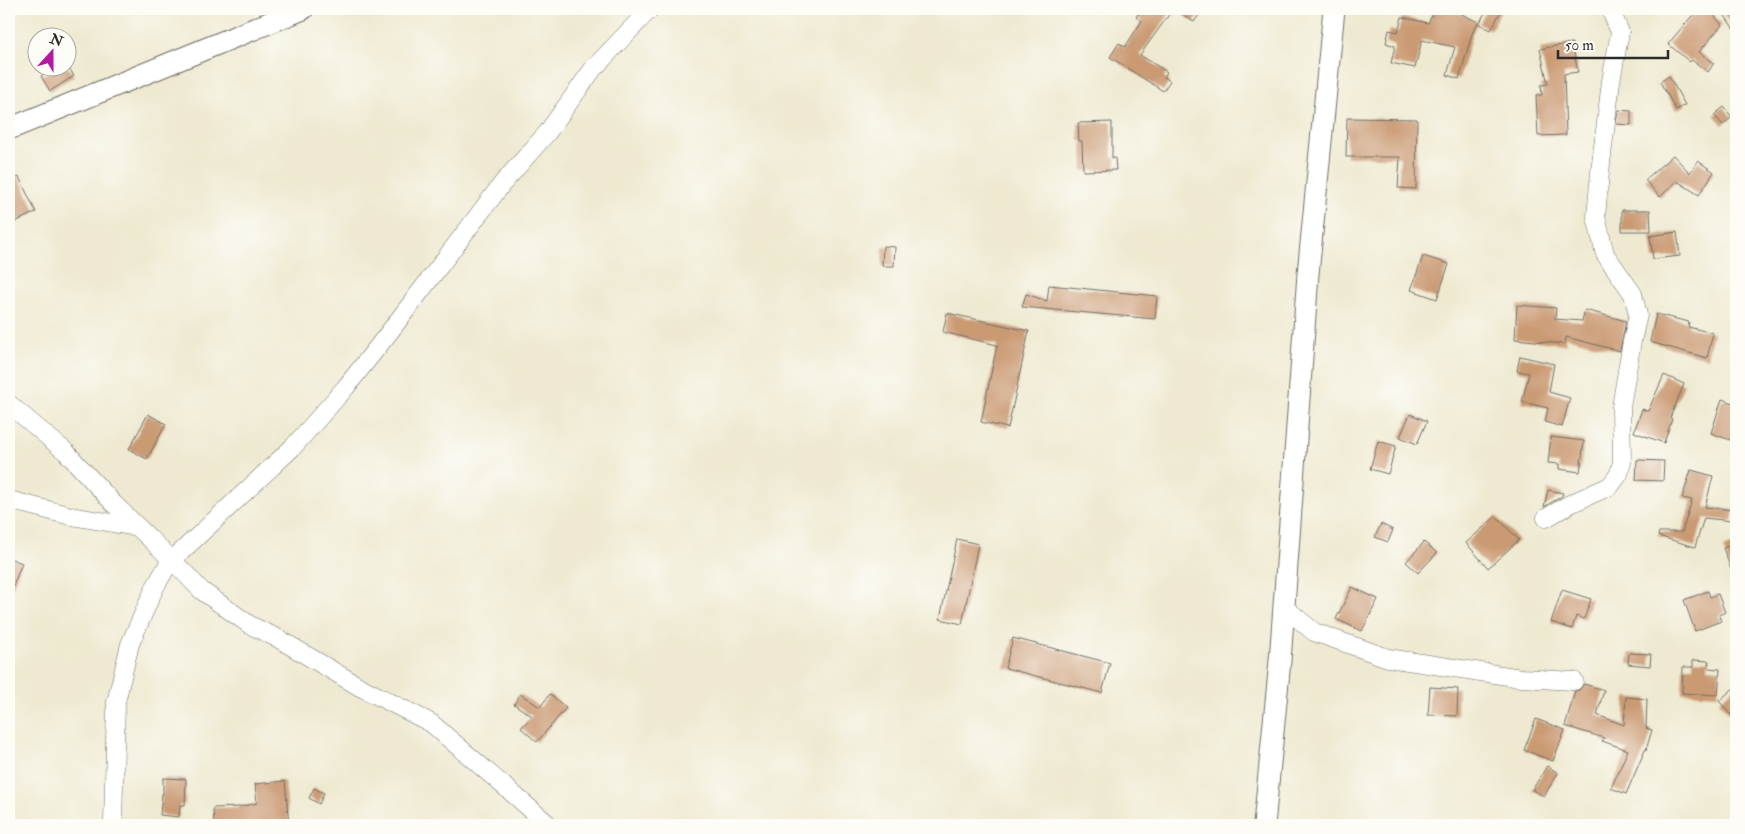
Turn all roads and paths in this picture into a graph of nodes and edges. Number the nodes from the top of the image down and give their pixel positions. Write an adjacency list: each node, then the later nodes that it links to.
1 (303, 9): 5 (street)
2 (650, 9): 10 (street)
3 (1334, 9): 11 (street)
4 (1610, 9): 8 (street)
5 (9, 130)
6 (9, 404): 9 (street)
7 (9, 500): 9 (street)
8 (1546, 518)
9 (136, 527): 10 (street)
10 (172, 560): 13 (street); 14 (street)
11 (1284, 607): 12 (street); 15 (street)
12 (1574, 681)
13 (113, 825)
14 (549, 825)
15 (1264, 825)

